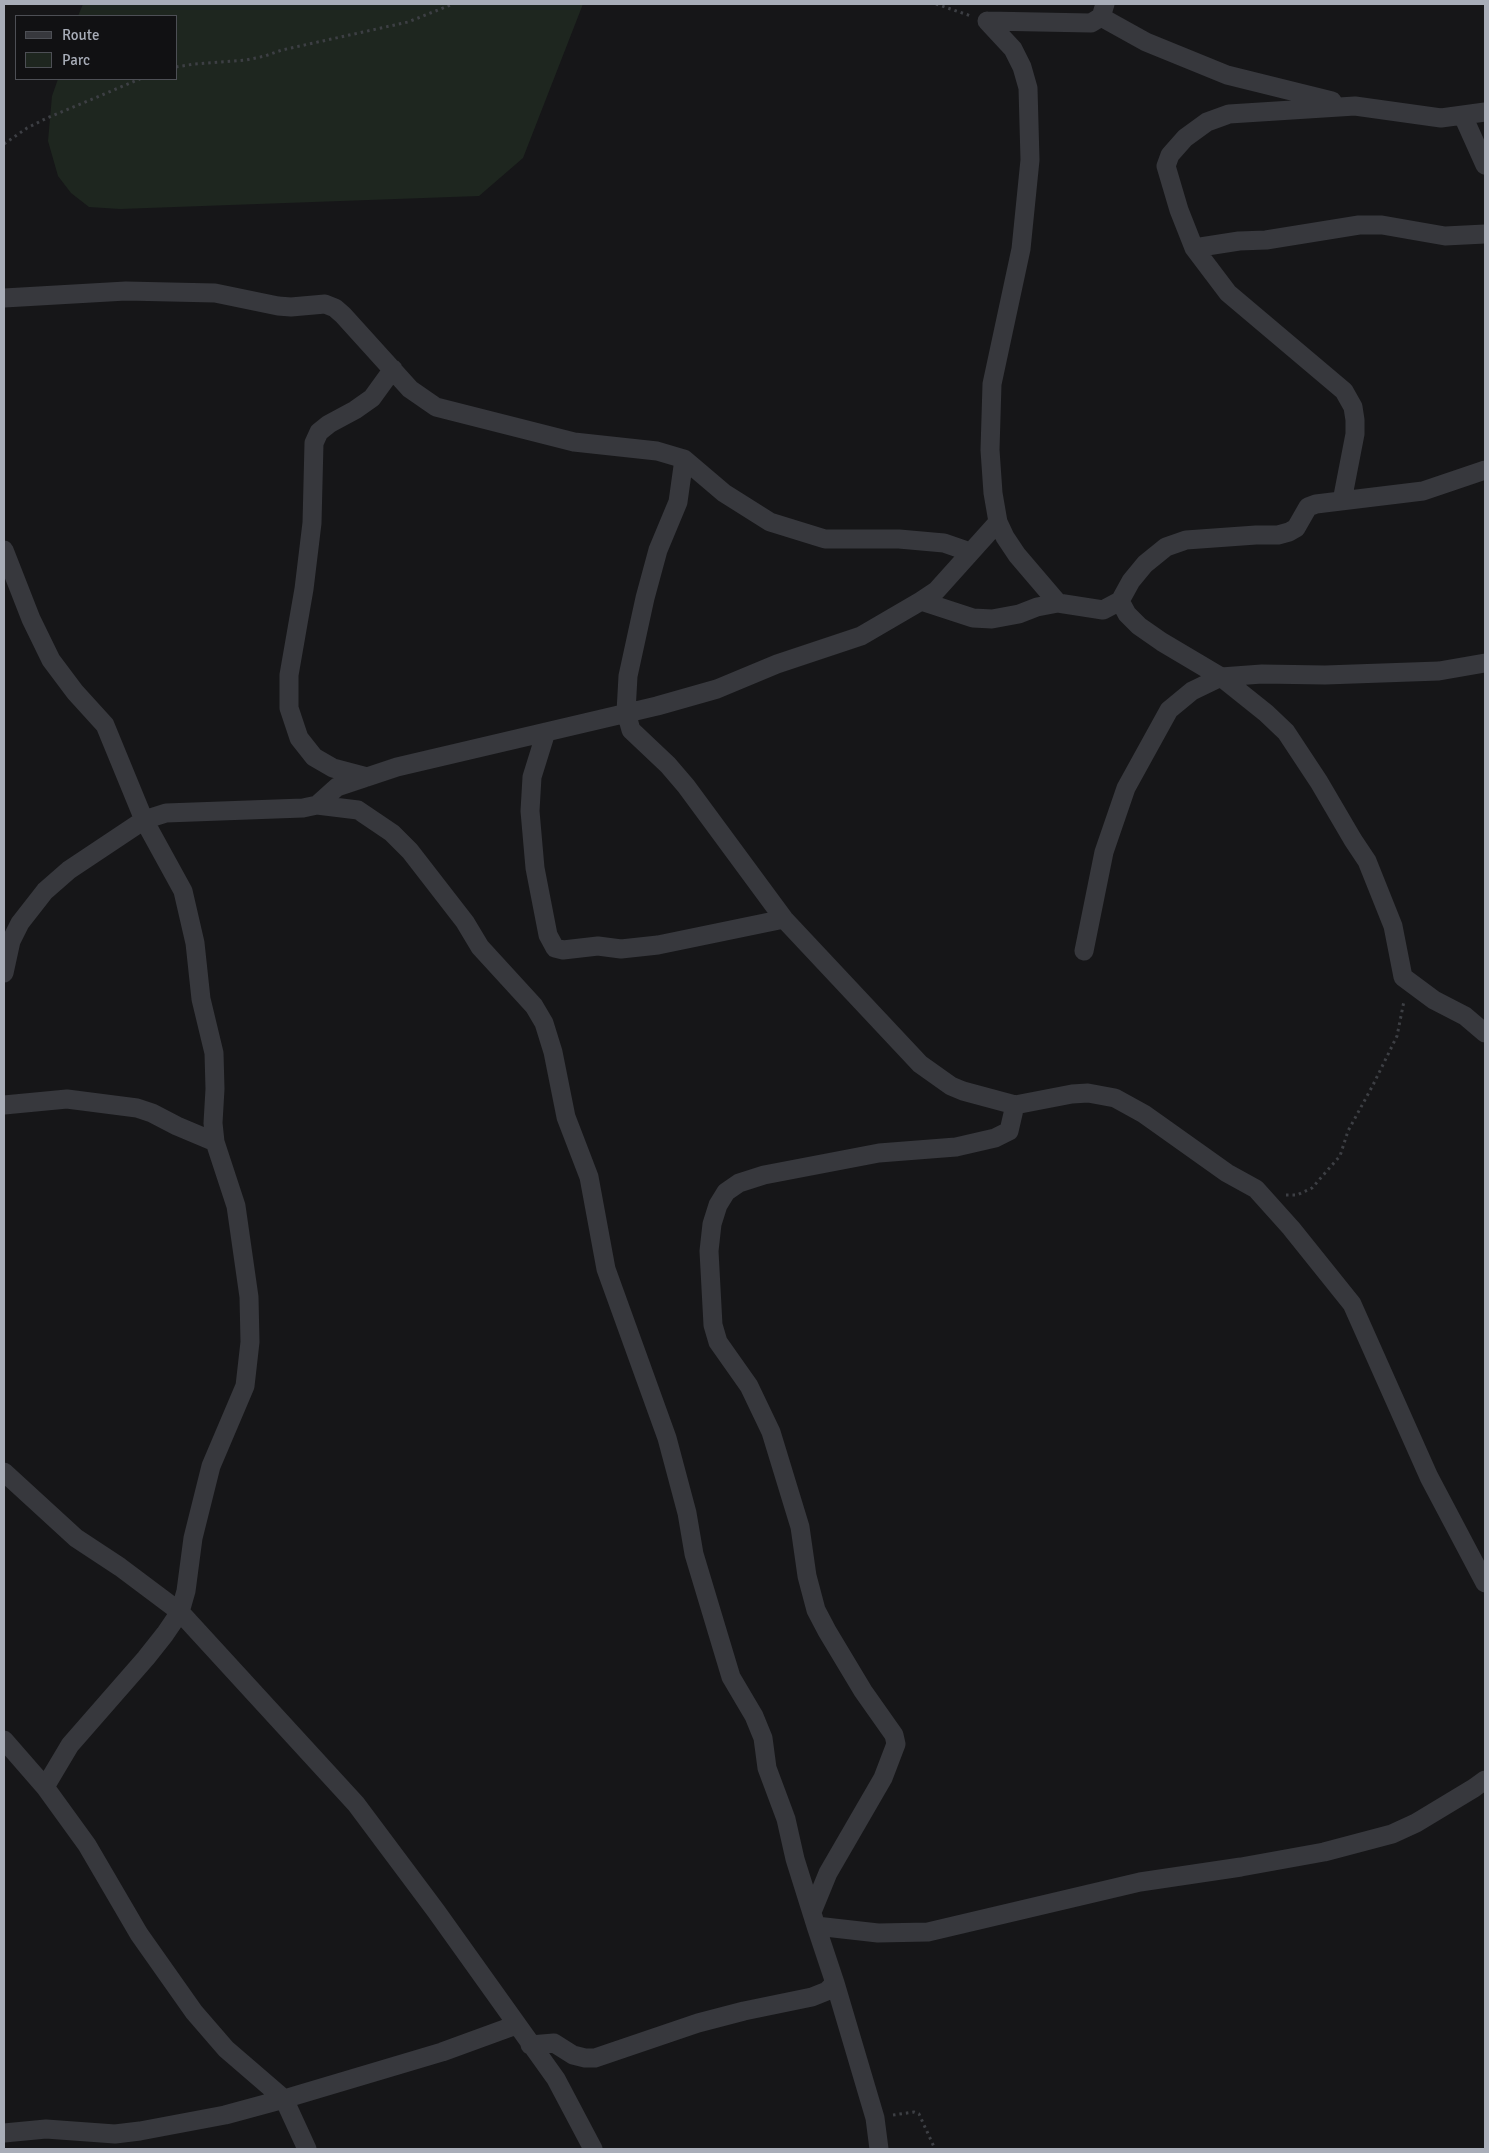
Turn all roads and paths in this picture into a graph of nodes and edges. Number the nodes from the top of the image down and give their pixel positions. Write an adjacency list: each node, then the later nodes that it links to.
1 (453, 4): 5 (path)
2 (936, 4): 4 (path)
3 (1103, 10): 4 (street); 7 (street)
4 (987, 22): 19 (street)
5 (178, 67)
6 (138, 80): 10 (path)
7 (1355, 106): 9 (street); 13 (street)
8 (1485, 112): 9 (street)
9 (1463, 116): 11 (street)
10 (4, 144)
11 (1485, 165)
12 (1485, 234): 13 (street)
13 (1194, 248): 18 (street)
14 (4, 298): 15 (street)
15 (393, 369): 16 (street); 29 (street)
16 (684, 459): 21 (street); 27 (street)
17 (1485, 470): 18 (street)
18 (1342, 501): 23 (street)
19 (998, 522): 21 (street); 24 (street)
20 (4, 550): 31 (street)
21 (970, 552): 22 (street)
22 (921, 601): 24 (street); 27 (street)
23 (1120, 601): 24 (street); 26 (street)
24 (1058, 603)
25 (1485, 663): 26 (street)
26 (1222, 677): 34 (street); 36 (street)
27 (626, 712): 28 (street); 32 (street)
28 (546, 732): 29 (street); 32 (street)
29 (367, 777): 30 (street)
30 (317, 805): 31 (street); 48 (street)
31 (144, 820): 33 (street); 40 (street)
32 (784, 919): 39 (street)
33 (8, 945): 35 (street)
34 (1084, 951)
35 (4, 973)
36 (1403, 977): 37 (street); 41 (path)
37 (1485, 1033)
38 (4, 1105): 40 (street)
39 (1014, 1105): 41 (street); 48 (street)
40 (215, 1142): 44 (street)
41 (1256, 1189): 43 (street)
42 (4, 1472): 44 (street)
43 (1485, 1582)
44 (180, 1612): 47 (street); 50 (street)
45 (4, 1740): 47 (street)
46 (1485, 1780): 48 (street)
47 (45, 1787): 52 (street)
48 (814, 1919): 49 (street)
49 (835, 1982): 51 (street); 53 (street)
50 (516, 2025): 51 (street); 52 (street)
51 (530, 2045): 56 (street)
52 (284, 2099): 54 (street); 55 (street)
53 (875, 2118): 57 (street); 58 (path)
54 (4, 2133)
55 (306, 2149)
56 (594, 2149)
57 (879, 2149)
58 (935, 2149)

